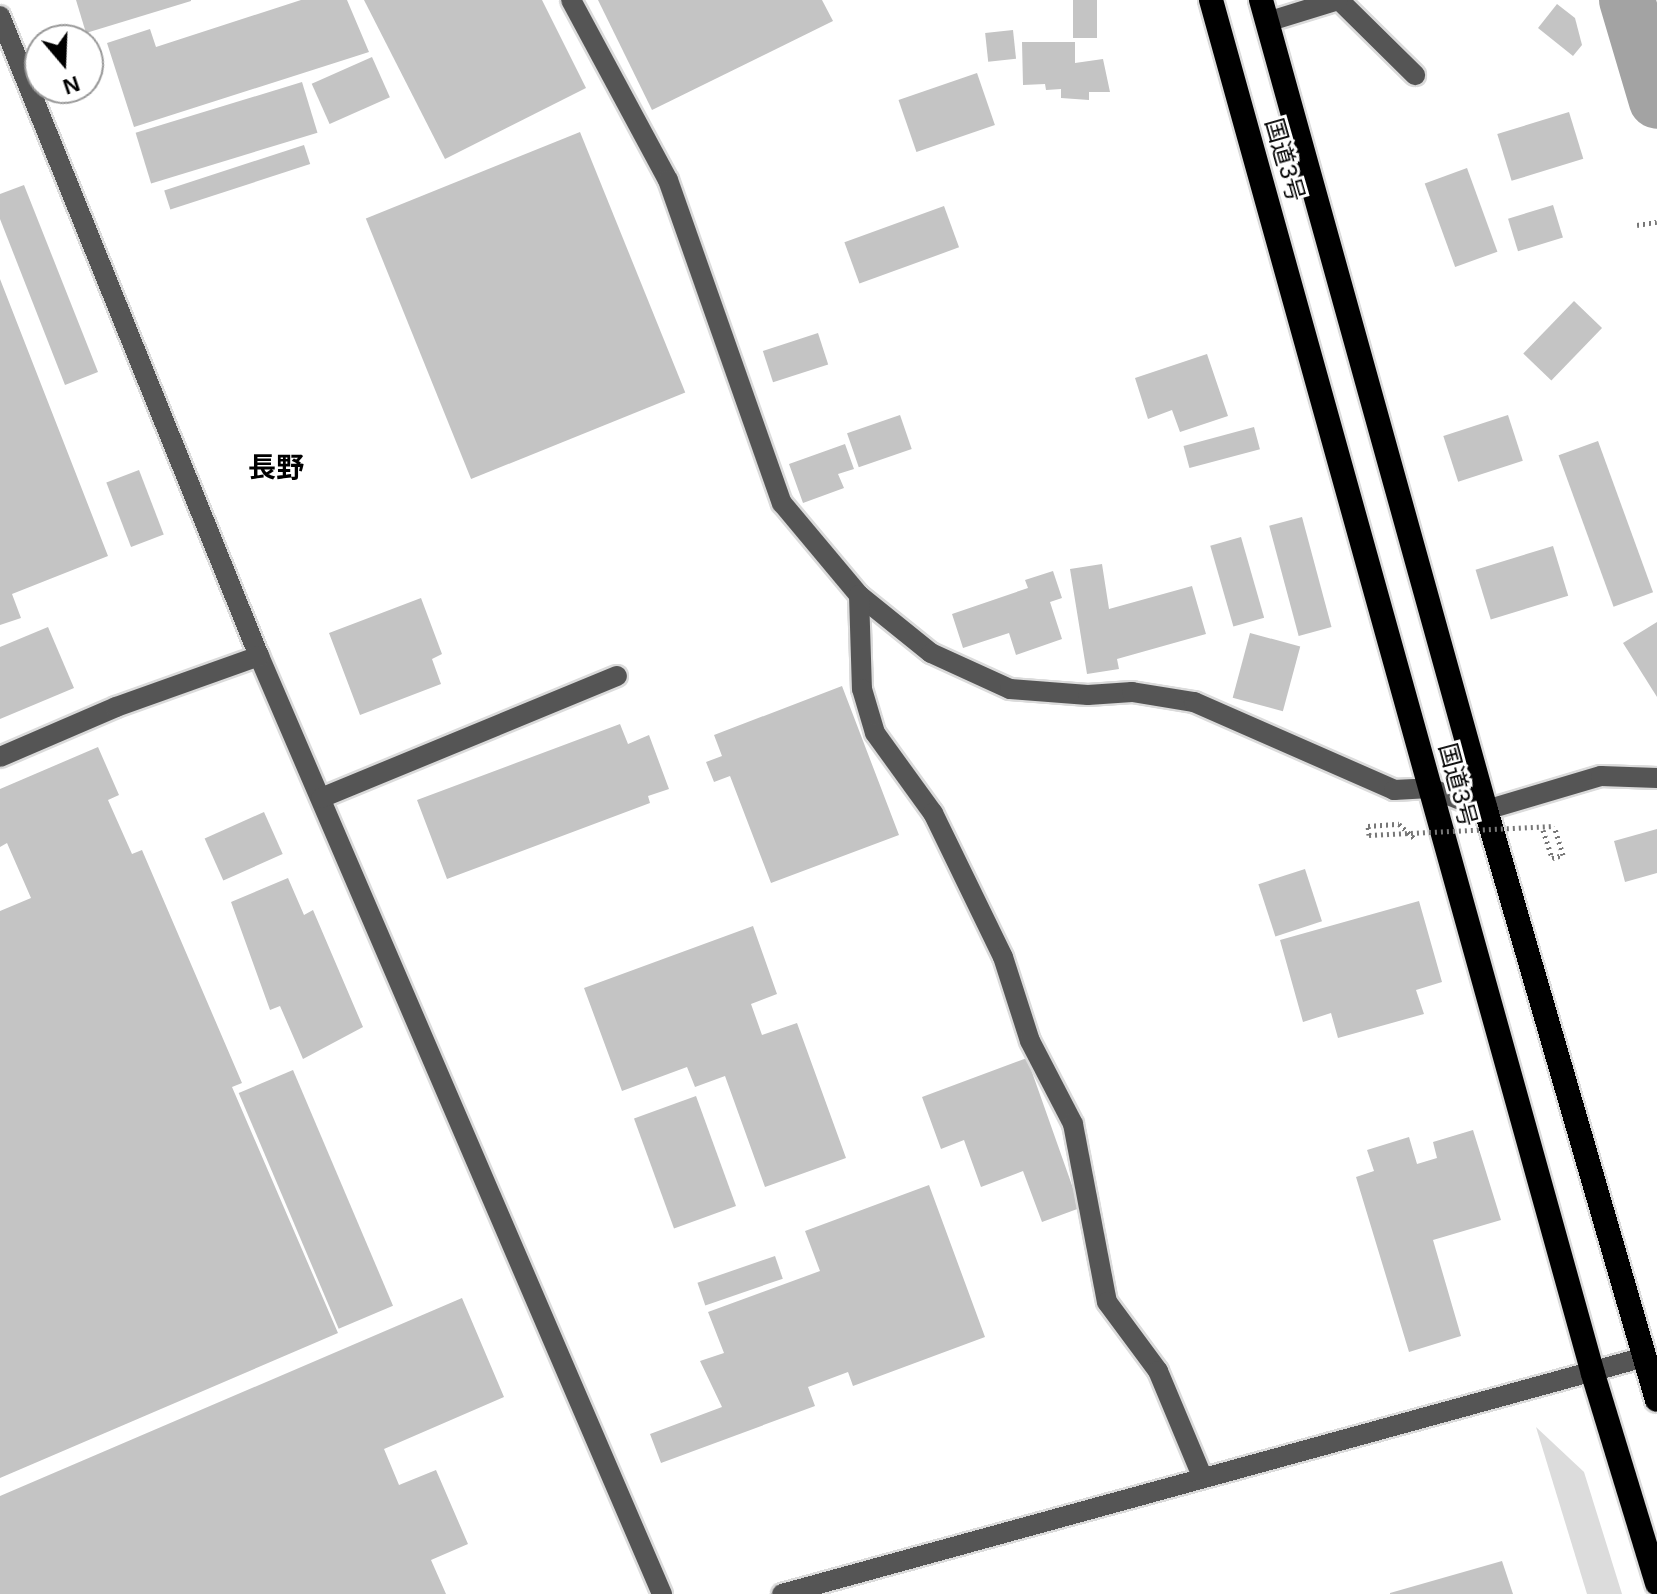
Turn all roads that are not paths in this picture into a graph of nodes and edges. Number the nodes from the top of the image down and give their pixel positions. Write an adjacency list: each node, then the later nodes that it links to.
1 (571, 0): 7 (street)
2 (1211, 0): 12 (highway, 国道3号)
3 (1338, 0): 4 (street); 6 (street)
4 (1264, 11): 14 (highway, 国道3号)
5 (0, 16): 8 (street)
6 (1415, 75)
7 (859, 595): 12 (street); 18 (street)
8 (259, 656): 10 (street); 13 (street)
9 (617, 676): 13 (street)
10 (0, 757)
11 (1657, 778): 14 (street)
12 (1430, 788): 14 (street); 16 (highway, 国道3号)
13 (321, 798): 20 (street)
14 (1486, 810): 15 (highway, 国道3号)
15 (1645, 1357): 16 (street); 17 (highway, 国道3号)
16 (1593, 1374): 18 (street); 19 (highway, 国道3号)
17 (1657, 1400)
18 (1202, 1476): 21 (street)
19 (1657, 1583)
20 (662, 1594)
21 (782, 1594)

